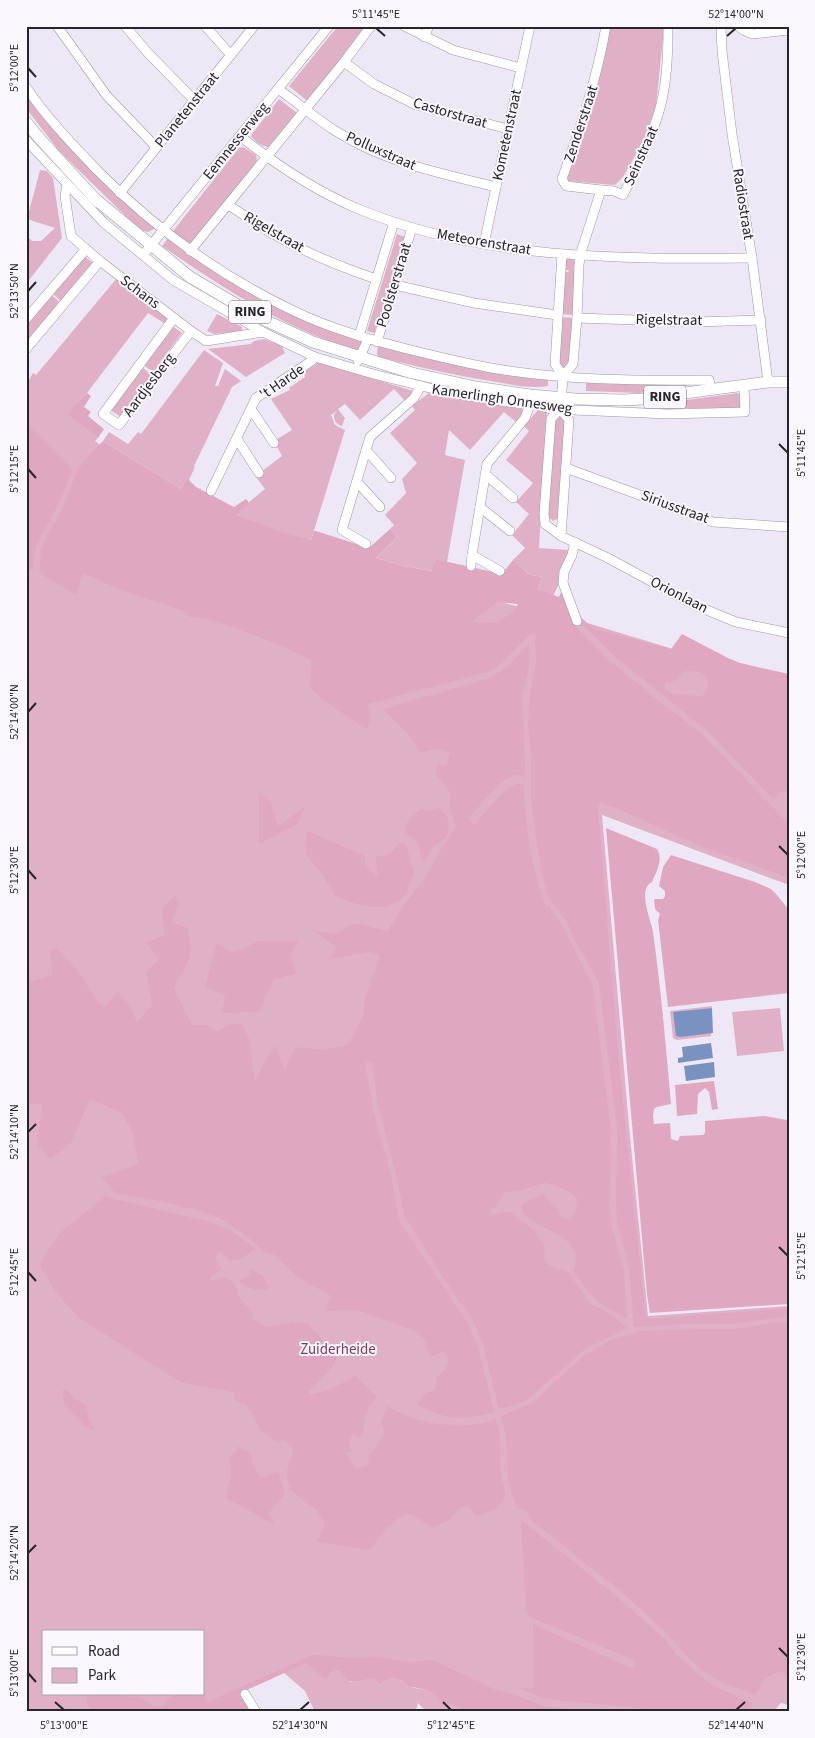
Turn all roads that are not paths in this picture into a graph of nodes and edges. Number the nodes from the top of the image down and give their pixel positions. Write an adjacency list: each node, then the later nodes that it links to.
1 (56, 26): 27 (street)
2 (125, 26): 21 (street)
3 (206, 26): 16 (street)
4 (254, 26): 16 (street, Planetenstraat)
5 (329, 26): 20 (street, Eemnesserweg)
6 (371, 26): 17 (street)
7 (404, 26): 15 (street)
8 (429, 26): 15 (street)
9 (530, 26): 18 (street, Kometenstraat)
10 (606, 26): 31 (street, Zenderstraat)
11 (668, 26): 31 (street, Seinstraat)
12 (721, 26): 43 (street, Radiostraat)
13 (738, 26): 14 (street)
14 (789, 30)
15 (424, 37): 18 (street)
16 (231, 55): 21 (street, Planetenstraat)
17 (344, 62): 22 (street); 24 (street, Castorstraat)
18 (521, 68): 24 (street, Kometenstraat)
19 (26, 87): 32 (street, Kamerlingh Onnesweg)
20 (278, 89): 22 (street, Polluxstraat); 25 (street, Eemnesserweg)
21 (195, 101): 27 (street, Planetenstraat)
22 (306, 109): 28 (street); 30 (street, Polluxstraat)
23 (26, 122): 39 (main road, Kamerlingh Onnesweg / RING)
24 (508, 129): 30 (street, Kometenstraat)
25 (240, 136): 28 (street, Meteorenstraat); 36 (street, Eemnesserweg)
26 (27, 144): 29 (street, Kamerlingh Onnesweg)
27 (156, 147): 32 (street, Planetenstraat)
28 (266, 156): 33 (street); 34 (street, Meteorenstraat)
29 (67, 186): 38 (street, Schans); 39 (street, Kamerlingh Onnesweg)
30 (496, 187): 37 (street, Kometenstraat)
31 (601, 190): 42 (street, Seinstraat)
32 (120, 193): 36 (street, Kamerlingh Onnesweg)
33 (228, 205): 40 (street); 45 (street, Rigelstraat)
34 (394, 222): 35 (street, Meteorenstraat); 45 (street, Poolsterstraat)
35 (412, 228): 37 (street, Meteorenstraat); 46 (street, Poolsterstraat)
36 (164, 230): 39 (street, Eemnesserweg); 40 (street, Kamerlingh Onnesweg)
37 (484, 244): 41 (street, Meteorenstraat)
38 (86, 248): 44 (street, Schans); 50 (street)
39 (147, 250): 53 (street, Kamerlingh Onnesweg); 57 (main road, Kamerlingh Onnesweg / RING)
40 (190, 251): 54 (street, Kamerlingh Onnesweg)
41 (562, 254): 42 (street, Meteorenstraat); 47 (street, Orionlaan)
42 (581, 255): 43 (street, Meteorenstraat); 49 (street, Orionlaan)
43 (752, 258): 51 (street, Radiostraat)
44 (100, 261): 48 (street, Schans); 55 (street)
45 (376, 279): 54 (street, Poolsterstraat)
46 (395, 285): 47 (street); 54 (street, Poolsterstraat)
47 (557, 316): 58 (street, Orionlaan)
48 (174, 318): 52 (street, Schans); 52 (street, Aardjesberg)
49 (577, 318): 51 (street, Rigelstraat); 58 (street, Orionlaan)
50 (26, 319)
51 (761, 320): 59 (street, Radiostraat)
52 (191, 331): 53 (street, Schans)
53 (263, 332): 56 (street, Kamerlingh Onnesweg)
54 (368, 339): 57 (street); 58 (street, Kamerlingh Onnesweg)
55 (26, 349)
56 (315, 357): 57 (street, Kamerlingh Onnesweg); 66 (street, 't Harde)
57 (357, 363): 62 (street, Kamerlingh Onnesweg); 64 (main road, Kamerlingh Onnesweg / RING)
58 (563, 376): 63 (street, Kamerlingh Onnesweg); 64 (street, Orionlaan)
59 (768, 382): 60 (main road, Kamerlingh Onnesweg / RING); 61 (main road, Kamerlingh Onnesweg / RING)
60 (789, 382)
61 (744, 385): 63 (main road, Kamerlingh Onnesweg / RING); 64 (street, Kamerlingh Onnesweg)
62 (421, 386): 65 (street, Kamerlingh Onnesweg); 69 (street)
63 (711, 389): 64 (main road, Kamerlingh Onnesweg / RING)
64 (561, 403): 65 (street, Kamerlingh Onnesweg); 70 (street, Orionlaan); 81 (street, Orionlaan)
65 (530, 405): 72 (street)
66 (251, 409): 67 (street, 't Harde); 68 (street, 't Harde)
67 (237, 439): 71 (street); 75 (street, 't Harde)
68 (274, 443)
69 (366, 450): 73 (street); 74 (street)
70 (566, 468): 79 (street, Siriusstraat); 81 (street, Orionlaan)
71 (259, 473)
72 (485, 474): 76 (street); 78 (street)
73 (391, 478)
74 (356, 482): 77 (street); 83 (street)
75 (211, 491)
76 (513, 498)
77 (380, 507)
78 (480, 507): 80 (street); 84 (street)
79 (789, 527)
80 (510, 532)
81 (561, 536): 82 (street, Orionlaan)
82 (575, 542): 87 (street); 88 (street, Orionlaan)
83 (366, 544)
84 (472, 555): 85 (street); 86 (street)
85 (471, 566)
86 (500, 572)
87 (577, 621)
88 (789, 633)
89 (245, 1694): 90 (street)
90 (256, 1712)

